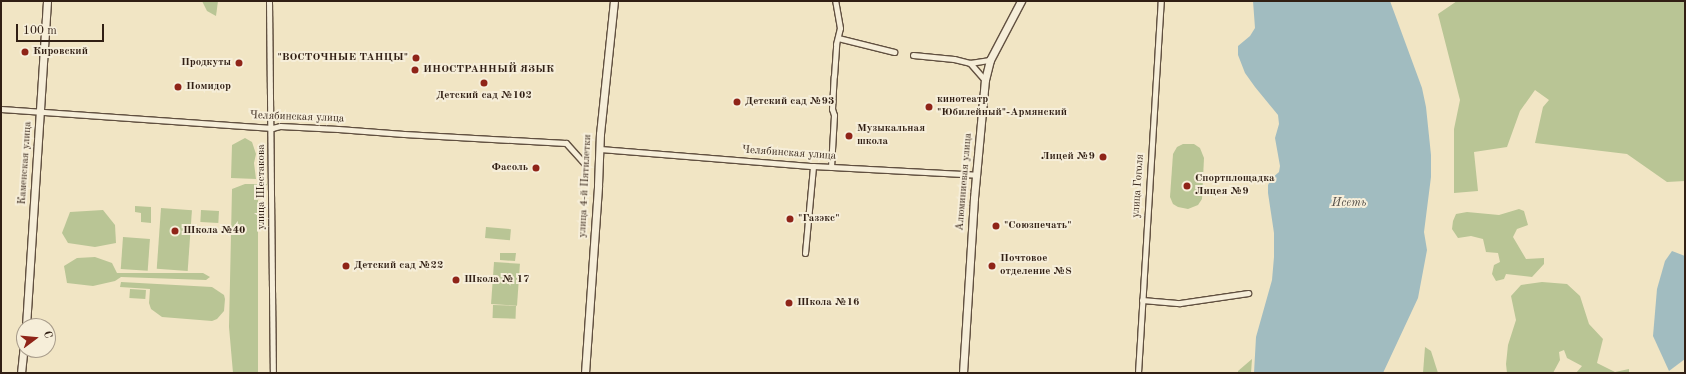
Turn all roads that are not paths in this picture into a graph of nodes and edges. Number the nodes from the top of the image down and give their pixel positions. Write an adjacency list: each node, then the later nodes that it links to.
1 (48, 1): 14 (street, Каменская улица)
2 (269, 1): 15 (street, улица Шестакова)
3 (614, 1): 16 (street, улица 4-й Пятилетки)
4 (835, 1): 7 (street)
5 (1021, 1): 10 (street, Алюминиевая улица)
6 (1161, 1): 23 (street, улица Гоголя)
7 (838, 38): 8 (street); 19 (street)
8 (894, 52)
9 (913, 54): 11 (street)
10 (990, 60): 11 (street); 12 (street, Алюминиевая улица)
11 (970, 63): 12 (street)
12 (985, 80): 20 (street, Алюминиевая улица)
13 (1, 110): 14 (street, Челябинская улица)
14 (40, 112): 15 (street, Челябинская улица); 24 (street, Каменская улица)
15 (272, 128): 17 (street, Челябинская улица); 27 (street, улица Шестакова)
16 (600, 149): 18 (street, Челябинская улица); 28 (street, улица 4-й Пятилетки)
17 (584, 163)
18 (813, 166): 19 (street, Челябинская улица); 21 (street)
19 (831, 167): 20 (street, Челябинская улица)
20 (977, 175): 29 (street, Алюминиевая улица)
21 (805, 253)
22 (1248, 293): 23 (street)
23 (1142, 300): 30 (street, улица Гоголя)
24 (27, 318)
25 (23, 358): 26 (street)
26 (21, 373)
27 (273, 373)
28 (585, 373)
29 (963, 373)
30 (1138, 373)

